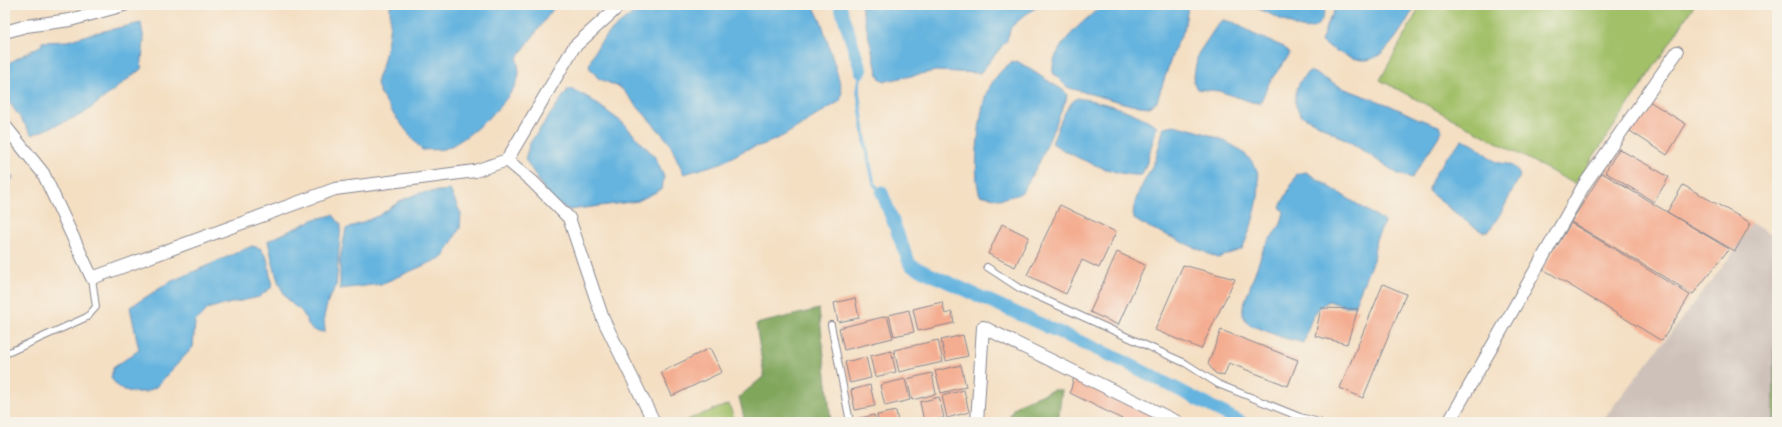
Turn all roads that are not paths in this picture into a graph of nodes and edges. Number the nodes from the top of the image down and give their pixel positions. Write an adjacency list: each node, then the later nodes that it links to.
1 (124, 5): 3 (street)
2 (620, 5): 6 (street)
3 (5, 32)
4 (1677, 52): 16 (street)
5 (5, 126): 8 (street)
6 (507, 160): 8 (street); 11 (street)
7 (988, 266): 15 (lane)
8 (92, 278): 10 (lane)
9 (831, 325): 12 (lane)
10 (5, 354)
11 (654, 422)
12 (850, 422)
13 (977, 422): 14 (street)
14 (1177, 422)
15 (1319, 422)
16 (1449, 422)

